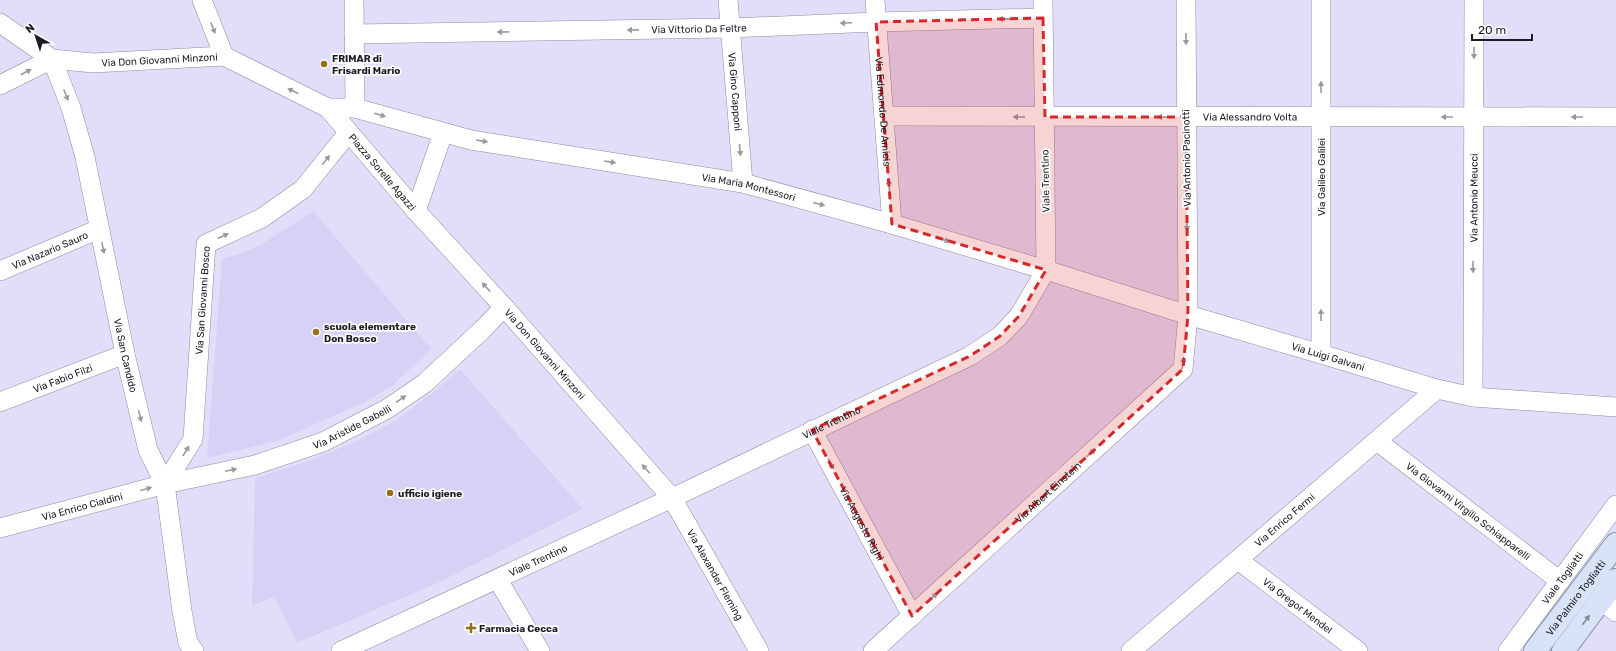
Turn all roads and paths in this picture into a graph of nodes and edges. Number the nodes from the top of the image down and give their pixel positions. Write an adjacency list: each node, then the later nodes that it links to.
1 (202, 0): 13 (street, one-way to 13)
2 (354, 0): 12 (street)
3 (728, 0): 11 (street, Via Gino Capponi)
4 (875, 0): 9 (street, Via Edmondo De Amicis)
5 (1186, 0): 20 (street, Via Antonio Pacinotti, one-way to 20)
6 (1321, 0): 21 (street, Via Galileo Galilei, one-way to 6)
7 (1474, 0): 22 (street, Via Antonio Meucci, one-way to 22)
8 (1043, 9): 9 (street, Via Vittorio Da Feltre, one-way to 9); 19 (street, Viale Trentino)
9 (876, 22): 11 (street, Via Vittorio Da Feltre, one-way to 11); 18 (street, Via Edmondo De Amicis)
10 (0, 23): 14 (street)
11 (730, 28): 12 (street, Via Vittorio Da Feltre, one-way to 12); 26 (street, Via Gino Capponi, one-way to 26)
12 (354, 34): 17 (street)
13 (224, 56): 14 (street, Via Don Giovanni Minzoni); 16 (street, Via Don Giovanni Minzoni, one-way to 13)
14 (52, 59): 15 (street, one-way to 14); 29 (street, Via San Candido, one-way to 29)
15 (0, 85)
16 (328, 108): 17 (street); 24 (street, Piazza Sorelle Agazzi)
17 (355, 108): 25 (street, one-way to 25)
18 (884, 116): 19 (street, Via Alessandro Volta, one-way to 18); 28 (street, Via Edmondo De Amicis, one-way to 18)
19 (1044, 117): 20 (street, Via Alessandro Volta, one-way to 19); 30 (street, Viale Trentino)
20 (1186, 117): 21 (street, Via Alessandro Volta); 33 (street, Via Antonio Pacinotti, one-way to 33)
21 (1321, 117): 22 (street, Via Alessandro Volta, one-way to 21); 35 (street, Via Galileo Galilei, one-way to 21)
22 (1474, 117): 23 (street, Via Alessandro Volta, one-way to 22); 37 (street, Via Antonio Meucci, one-way to 37)
23 (1616, 117)
24 (348, 133): 27 (street, Piazza Sorelle Agazzi); 42 (street, Via San Giovanni Bosco, one-way to 24)
25 (443, 133): 26 (street, Via Maria Montessori, one-way to 26); 27 (street, Piazza Sorelle Agazzi)
26 (743, 184): 28 (street, Via Maria Montessori, one-way to 28)
27 (416, 211): 32 (street, Via Don Giovanni Minzoni, one-way to 27)
28 (892, 224): 30 (street, Via Maria Montessori, one-way to 30)
29 (99, 229): 31 (street, Via Nazario Sauro); 34 (street, Via San Candido, one-way to 34)
30 (1046, 270): 33 (street, Via Luigi Galvani); 40 (street, Viale Trentino)
31 (0, 271)
32 (504, 307): 42 (street, Via Aristide Gabelli, one-way to 32); 43 (street, Via Don Giovanni Minzoni, one-way to 32)
33 (1188, 315): 35 (street, Via Luigi Galvani); 52 (street, Via Albert Einstein, one-way to 33)
34 (125, 354): 38 (street, Via Fabio Filzi); 42 (street, Via San Candido, one-way to 42)
35 (1321, 354): 36 (street, Via Luigi Galvani)
36 (1437, 390): 37 (street, Via Luigi Galvani); 41 (street, Via Enrico Fermi)
37 (1473, 397): 39 (street, Via Luigi Galvani)
38 (0, 402)
39 (1616, 407)
40 (812, 430): 43 (street, Viale Trentino); 52 (street, Via Augusto Righi, one-way to 52)
41 (1376, 441): 47 (street, Via Enrico Fermi); 50 (street, Via Giovanni Virgilio Schiapparelli)
42 (165, 484): 45 (street, Via Enrico Cialdini, one-way to 42); 53 (street, Via San Candido)
43 (672, 498): 48 (street, Viale Trentino); 56 (street, Via Alexander Fleming)
44 (1616, 505): 50 (street, Viale Togliatti)
45 (0, 528)
46 (1616, 544): 61 (main road, Via Palmiro Togliatti)
47 (1238, 560): 58 (street, Via Enrico Fermi); 59 (street, Via Gregor Mendel)
48 (498, 580): 54 (street, Viale Trentino); 55 (street)
49 (1616, 580): 51 (main road)
50 (1560, 581): 60 (street, Viale Togliatti)
51 (1608, 606): 62 (main road, one-way to 51)
52 (912, 616): 57 (street, Via Albert Einstein)
53 (187, 648)
54 (341, 651)
55 (540, 651)
56 (759, 651)
57 (873, 651)
58 (1132, 651)
59 (1358, 651)
60 (1508, 651)
61 (1534, 651)
62 (1563, 651)

